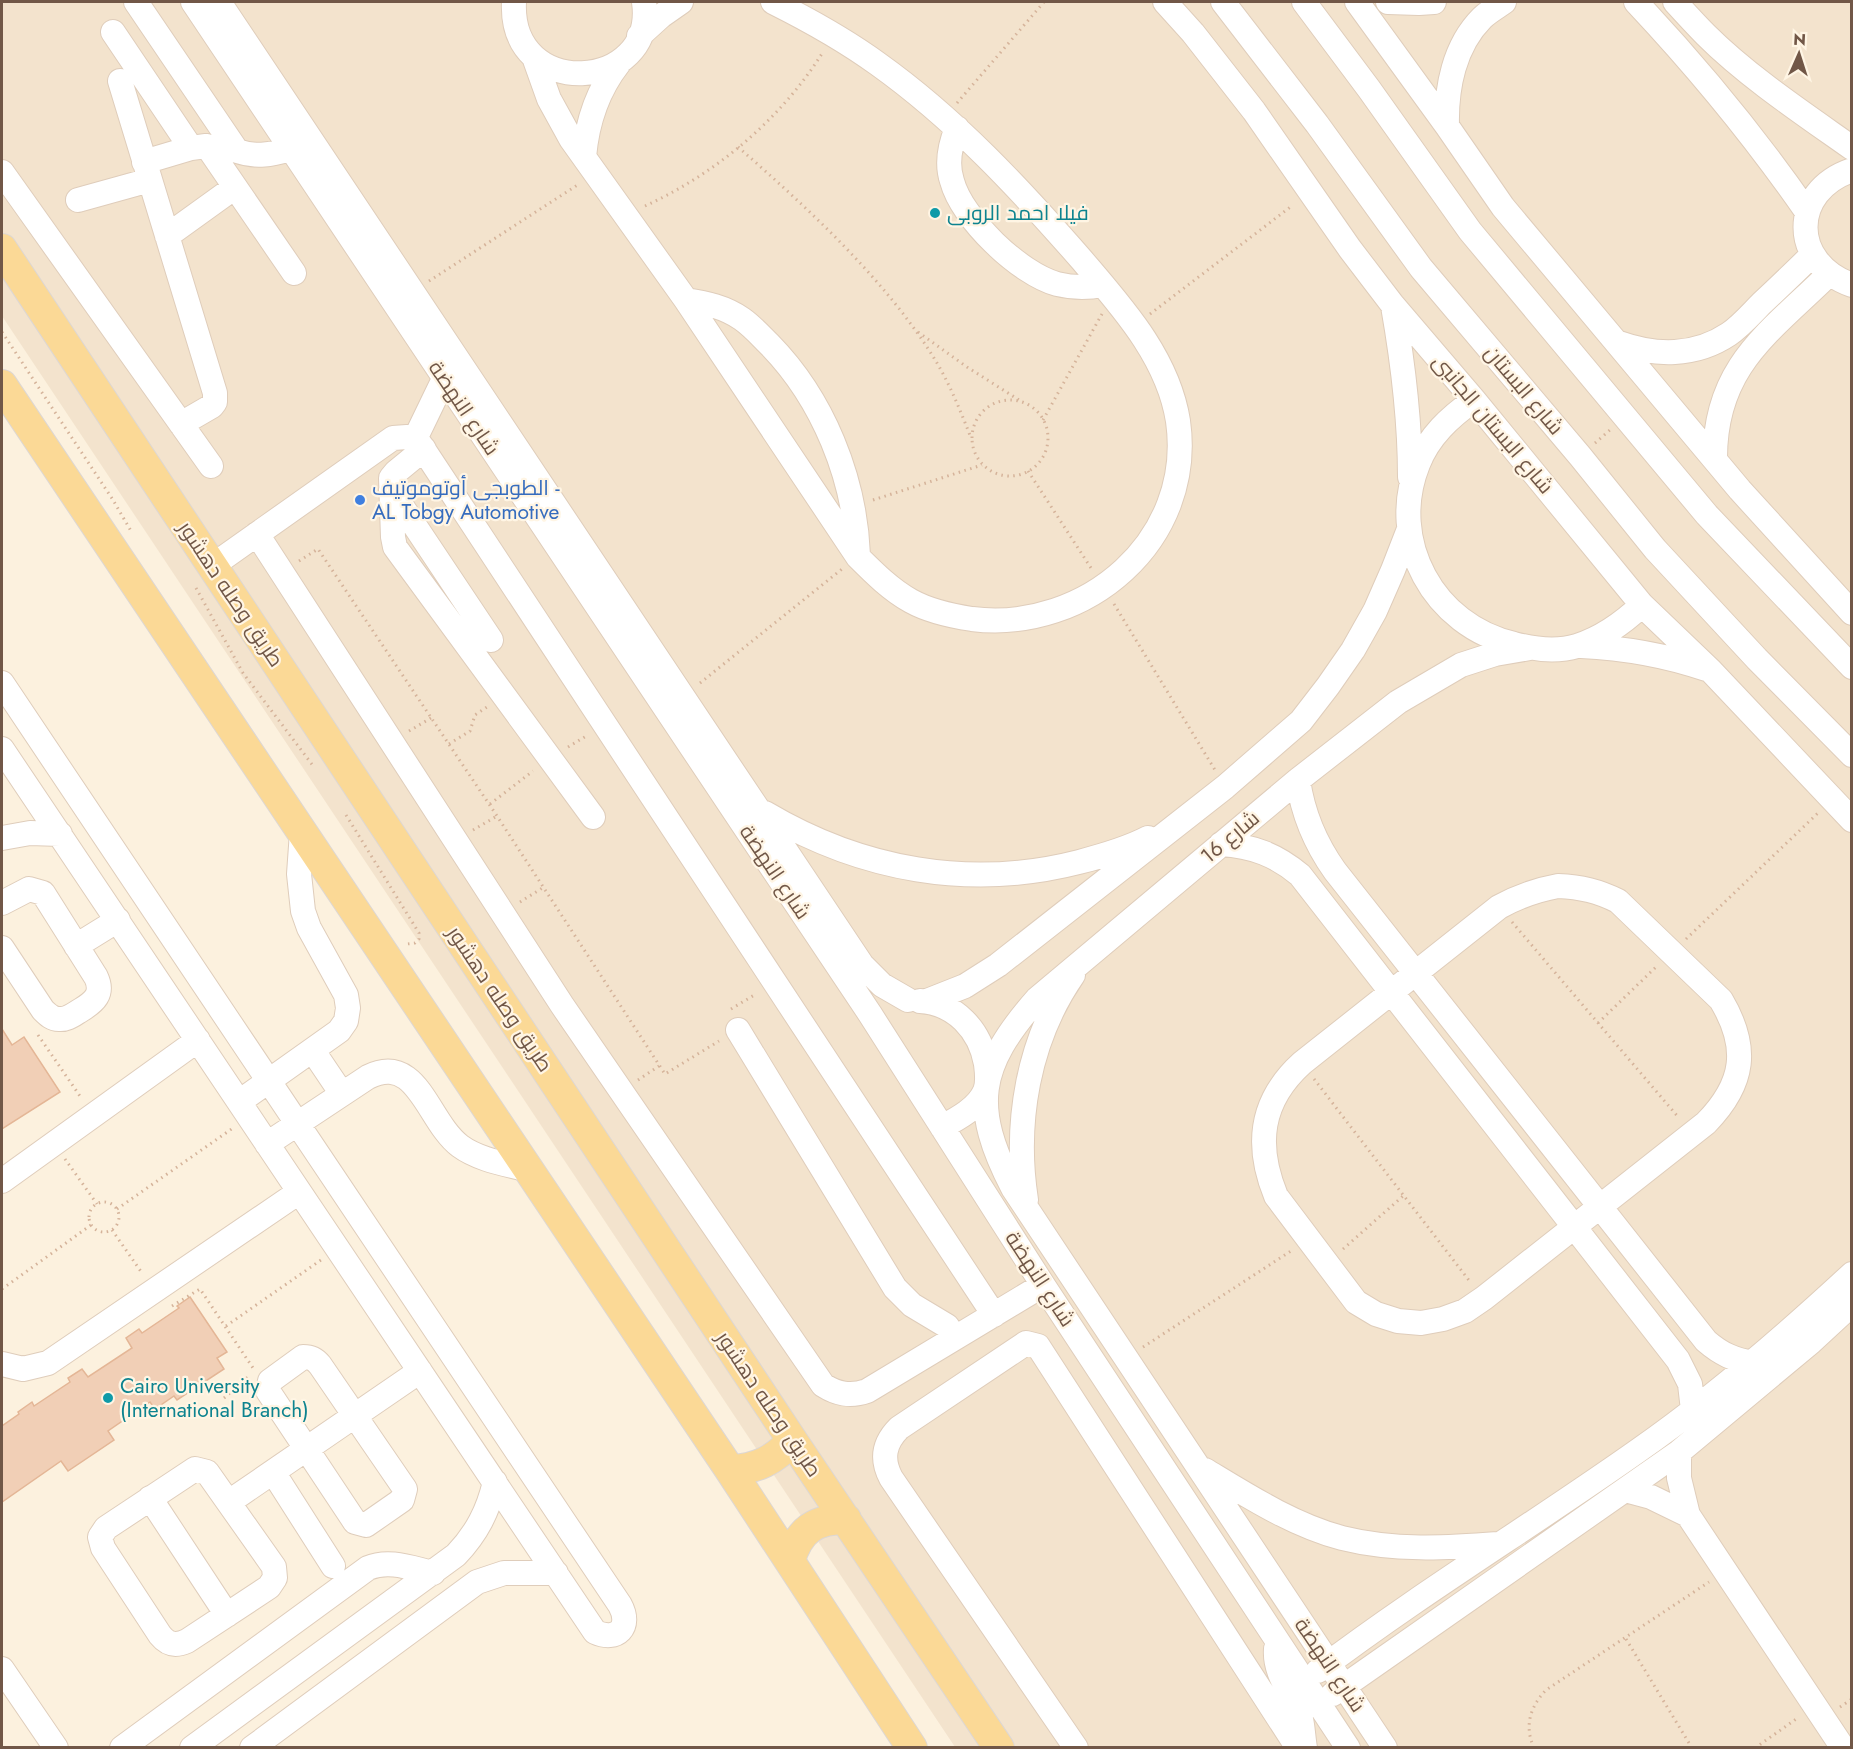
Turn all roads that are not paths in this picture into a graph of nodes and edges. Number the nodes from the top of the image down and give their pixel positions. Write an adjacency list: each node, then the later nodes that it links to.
1 (136, 2): 26 (street)
2 (194, 2): 29 (street, شارع النهضة)
3 (219, 2): 41 (street, شارع النهضة)
4 (495, 2): 20 (street)
5 (514, 2): 20 (street)
6 (644, 2): 19 (street)
7 (681, 2): 19 (street)
8 (773, 2): 24 (street)
9 (1165, 2): 48 (street, شارع البستان الجانبى)
10 (1223, 2): 72 (street, شارع البستان)
11 (1304, 2): 38 (street)
12 (1357, 2): 25 (street)
13 (1388, 2): 14 (street)
14 (1434, 2)
15 (1504, 2): 25 (street)
16 (1636, 2): 37 (street)
17 (1675, 2): 28 (street)
18 (113, 32): 27 (street)
19 (639, 36): 22 (street)
20 (520, 37): 21 (street)
21 (534, 57): 22 (street); 30 (street)
22 (622, 59): 30 (street)
23 (120, 81): 32 (street)
24 (951, 122): 46 (street); 46 (street)
25 (1447, 126): 36 (street)
26 (232, 144): 27 (street); 29 (street)
27 (199, 147): 32 (street); 34 (street)
28 (1851, 148)
29 (291, 149): 41 (street, شارع النهضة)
30 (590, 165): 47 (street)
31 (1851, 170): 37 (street)
32 (147, 171): 35 (street); 39 (street)
33 (2, 172): 53 (street)
34 (235, 187): 39 (street); 43 (street)
35 (78, 200)
36 (1503, 207): 38 (street); 49 (street)
37 (1807, 212): 42 (street)
38 (1470, 231): 68 (street)
39 (167, 236): 53 (street)
40 (2, 249): 62 (main road, طريق وصله دهشور)
41 (374, 255): 50 (street, شارع النهضة); 74 (street, شارع النهضة)
42 (1812, 255): 44 (street); 49 (street)
43 (294, 273)
44 (1828, 274): 45 (street); 55 (street)
45 (1851, 285)
46 (1107, 290): 61 (street)
47 (686, 300): 61 (street); 61 (street)
48 (1392, 304): 52 (street, شارع البستان الجانبى); 58 (street)
49 (1619, 344): 55 (street)
50 (444, 379): 54 (street); 74 (street, شارع النهضة)
51 (2, 385): 78 (main road)
52 (1474, 399): 58 (street); 63 (street, شارع البستان الجانبى)
53 (182, 424): 56 (street)
54 (420, 444): 57 (street); 60 (street); 110 (street)
55 (1715, 458): 64 (street)
56 (211, 466)
57 (390, 488): 65 (street); 75 (street)
58 (1410, 491): 59 (street)
59 (1409, 529): 67 (street); 76 (street, شارع 16)
60 (257, 534): 62 (street); 112 (street)
61 (858, 557)
62 (212, 566): 118 (main road, طريق وصله دهشور)
63 (1642, 605): 66 (street); 69 (street, شارع البستان الجانبى)
64 (1851, 613)
65 (492, 640)
66 (1576, 646): 67 (street); 69 (street)
67 (1530, 648): 73 (street, شارع 16)
68 (1851, 668)
69 (1711, 671): 77 (street, شارع البستان الجانبى)
70 (2, 683): 94 (street)
71 (2, 749): 79 (street)
72 (1851, 755)
73 (1298, 780): 81 (street, شارع 16); 87 (street)
74 (749, 814): 76 (street); 89 (street, شارع النهضة); 90 (street, شارع النهضة)
75 (593, 818)
76 (1182, 820): 89 (street, شارع 16)
77 (1851, 820)
78 (302, 832): 93 (street); 101 (main road)
79 (60, 834): 80 (street); 83 (street)
80 (2, 838)
81 (1221, 844): 86 (street, شارع 16); 88 (street)
82 (2, 903): 84 (street)
83 (118, 920): 84 (street); 92 (street)
84 (76, 946): 85 (street)
85 (2, 948)
86 (1085, 958): 95 (street, شارع 16); 105 (street)
87 (1415, 974): 88 (street); 104 (street); 104 (street)
88 (1391, 993): 106 (street); 106 (street)
89 (918, 1001): 90 (street, شارع 16); 95 (street, شارع النهضة)
90 (870, 1014): 99 (street, شارع النهضة)
91 (738, 1030): 112 (street)
92 (198, 1040): 97 (street); 102 (street)
93 (313, 1051): 94 (street); 96 (street)
94 (268, 1082): 97 (street); 98 (street)
95 (985, 1091): 99 (street); 105 (street, شارع النهضة)
96 (342, 1094): 98 (street); 101 (street)
97 (244, 1109): 100 (street)
98 (297, 1124): 100 (street); 136 (street)
99 (942, 1127): 108 (street, شارع النهضة)
100 (267, 1144): 103 (street)
101 (529, 1170): 124 (main road)
102 (2, 1181)
103 (299, 1192): 114 (street); 115 (street)
104 (1600, 1207): 106 (street); 113 (street)
105 (1027, 1208): 122 (street, شارع النهضة)
106 (1574, 1227): 116 (street)
107 (1851, 1274): 111 (street)
108 (1043, 1285): 110 (street); 138 (street, شارع النهضة)
109 (1849, 1310): 111 (street)
110 (994, 1315): 112 (street)
111 (1803, 1334): 113 (street); 121 (street)
112 (955, 1338)
113 (1754, 1363): 116 (street)
114 (2, 1364)
115 (420, 1371): 117 (street); 126 (street)
116 (1693, 1410): 120 (street)
117 (355, 1416): 119 (street); 119 (street); 119 (street)
118 (792, 1440): 124 (main road); 131 (main road, طريق وصله دهشور)
119 (306, 1449): 125 (street)
120 (1639, 1450): 123 (street); 132 (street)
121 (1679, 1452): 123 (street); 130 (street)
122 (1198, 1466): 132 (street); 139 (street, شارع النهضة)
123 (1654, 1469): 127 (street)
124 (730, 1470): 133 (main road)
125 (273, 1472): 129 (street); 134 (street)
126 (495, 1482): 135 (street); 136 (street)
127 (1625, 1490): 130 (street); 142 (street)
128 (150, 1498): 129 (street); 137 (street); 137 (street)
129 (229, 1502): 137 (street)
130 (1688, 1515): 155 (street)
131 (846, 1519): 133 (main road); 149 (main road, طريق وصله دهشور)
132 (1501, 1543): 139 (street)
133 (790, 1560): 148 (main road)
134 (333, 1566)
135 (433, 1573): 145 (street); 146 (street)
136 (556, 1573): 147 (street)
137 (226, 1615)
138 (1277, 1641): 141 (street, شارع النهضة); 152 (street)
139 (1329, 1663): 141 (street); 142 (street, شارع النهضة)
140 (2, 1670): 144 (street)
141 (1304, 1682): 143 (street, شارع النهضة)
142 (1344, 1685): 143 (street); 154 (street, شارع النهضة)
143 (1319, 1704): 153 (street, شارع النهضة)
144 (56, 1748)
145 (122, 1748)
146 (192, 1748)
147 (252, 1748)
148 (912, 1748)
149 (999, 1748)
150 (1076, 1748): 151 (street)
151 (1298, 1748)
152 (1305, 1748)
153 (1347, 1748)
154 (1385, 1748)
155 (1843, 1748)

